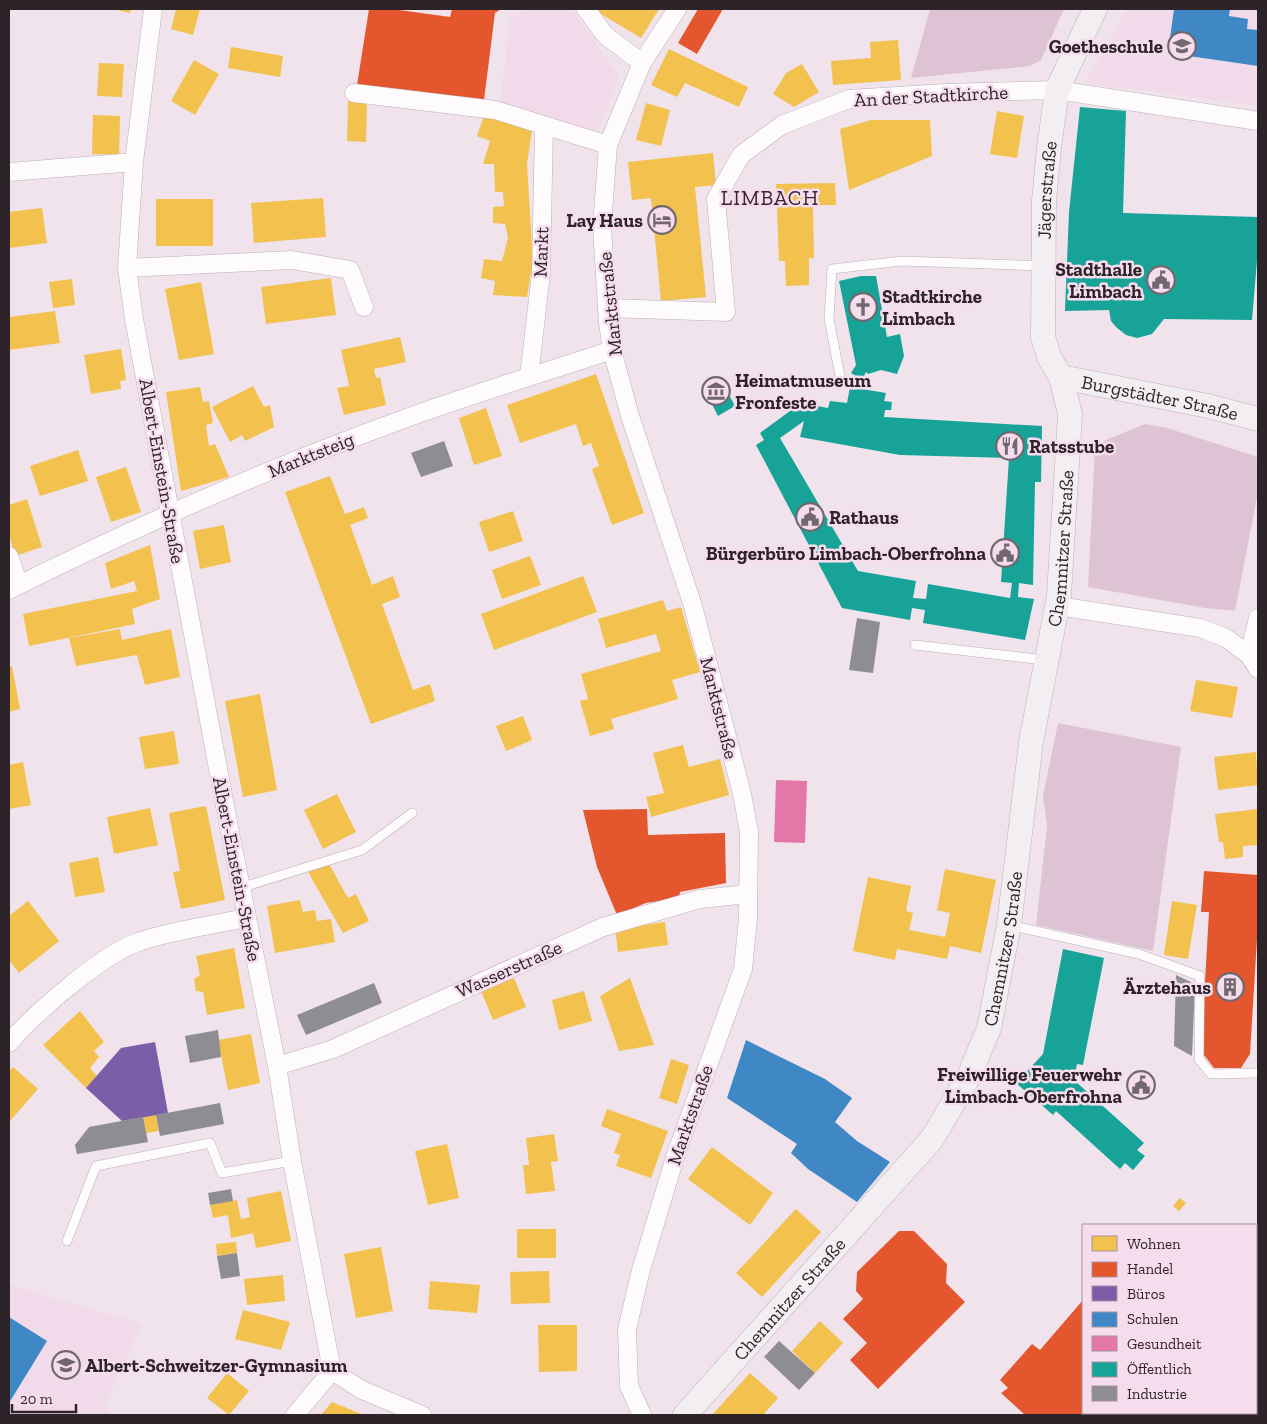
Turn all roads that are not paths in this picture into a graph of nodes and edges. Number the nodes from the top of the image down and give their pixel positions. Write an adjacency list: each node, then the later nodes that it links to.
1 (153, 9): 11 (street, Albert-Einstein-Straße)
2 (586, 9): 5 (street)
3 (677, 9): 5 (street, Marktstraße)
4 (1095, 9): 6 (street, Jägerstraße)
5 (642, 63): 10 (street, Marktstraße)
6 (1057, 90): 8 (street); 13 (street, Jägerstraße); 16 (street, An der Stadtkirche)
7 (354, 93): 9 (street)
8 (1258, 121)
9 (544, 126): 10 (street); 19 (street, Markt)
10 (608, 145): 16 (street, Marktstraße)
11 (134, 162): 12 (street); 14 (street, Albert-Einstein-Straße)
12 (9, 172)
13 (1044, 266): 18 (street, Jägerstraße); 20 (lane)
14 (127, 268): 15 (street); 22 (street, Albert-Einstein-Straße)
15 (364, 307)
16 (608, 308): 17 (street, Marktstraße)
17 (612, 350): 19 (street, Marktsteig); 32 (street, Marktstraße)
18 (1061, 377): 21 (street, Burgstädter Straße); 25 (street, Chemnitzer Straße)
19 (529, 378): 22 (street, Marktsteig)
20 (841, 381)
21 (1258, 419)
22 (170, 514): 24 (street, Marktsteig); 31 (street, Albert-Einstein-Straße)
23 (9, 556): 24 (street, Marktsteig)
24 (14, 588)
25 (1058, 606): 28 (street, Chemnitzer Straße); 29 (street)
26 (1258, 618): 29 (street)
27 (915, 645): 28 (lane)
28 (1046, 660): 34 (street, Chemnitzer Straße)
29 (1254, 662)
30 (412, 813): 31 (lane)
31 (240, 888): 33 (street, Albert-Einstein-Straße)
32 (748, 894): 36 (street, Wasserstraße); 43 (street, Marktstraße)
33 (246, 918): 35 (street); 36 (street, Albert-Einstein-Straße)
34 (1009, 925): 37 (lane); 44 (street, Chemnitzer Straße)
35 (9, 1043)
36 (277, 1066): 38 (street, Albert-Einstein-Straße)
37 (1258, 1073)
38 (292, 1161): 39 (lane); 40 (street, Albert-Einstein-Straße)
39 (67, 1241)
40 (332, 1371): 41 (street); 42 (street)
41 (295, 1415)
42 (422, 1415)
43 (642, 1415)
44 (685, 1415)

